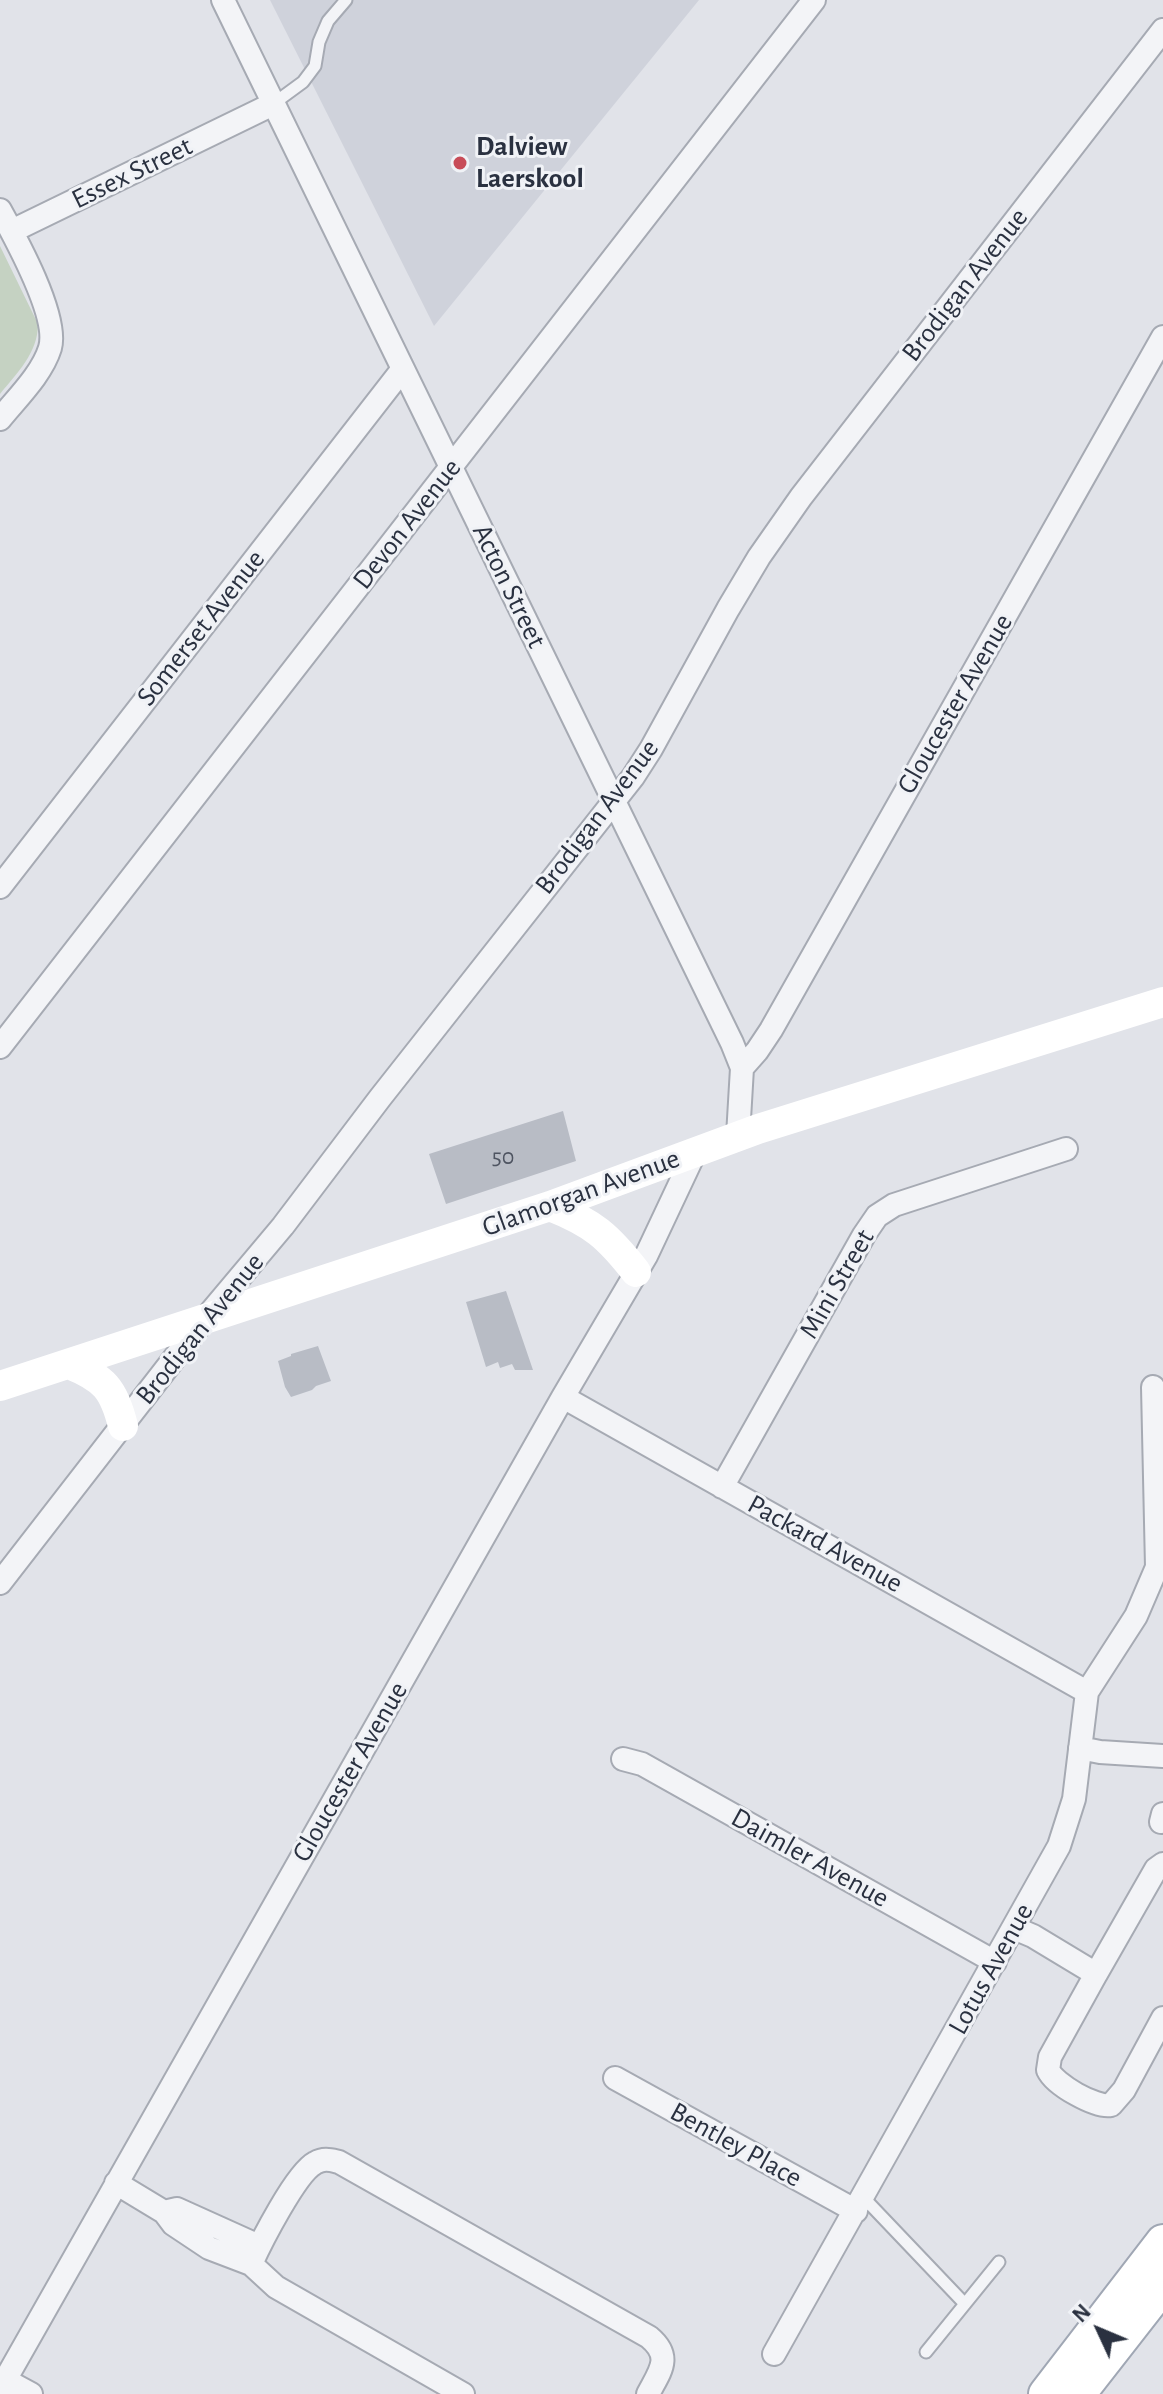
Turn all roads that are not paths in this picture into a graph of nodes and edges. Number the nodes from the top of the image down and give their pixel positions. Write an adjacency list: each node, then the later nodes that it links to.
1 (223, 0): 5 (street, Acton Street)
2 (346, 0): 5 (lane)
3 (814, 0): 11 (street, Devon Avenue)
4 (1163, 30): 12 (street, Brodigan Avenue)
5 (273, 104): 7 (street, Essex Street); 9 (street, Acton Street)
6 (0, 210): 7 (street)
7 (12, 231): 10 (street)
8 (1163, 337): 16 (street, Gloucester Avenue)
9 (402, 370): 11 (street, Acton Street); 13 (street, Somerset Avenue)
10 (0, 419)
11 (451, 468): 12 (street, Acton Street); 15 (street, Devon Avenue)
12 (615, 801): 16 (street, Acton Street); 22 (street, Brodigan Avenue)
13 (0, 887)
14 (1163, 1002): 17 (street, Glamorgan Avenue)
15 (0, 1047)
16 (742, 1068): 17 (street, Acton Street)
17 (738, 1136): 19 (street, Glamorgan Avenue)
18 (1066, 1149): 28 (street, Mini Street)
19 (695, 1152): 20 (street, Glamorgan Avenue); 21 (street, Gloucester Avenue)
20 (550, 1206): 21 (street); 22 (street, Glamorgan Avenue)
21 (636, 1272): 26 (street, Gloucester Avenue)
22 (204, 1320): 23 (street, Glamorgan Avenue); 27 (street, Brodigan Avenue)
23 (69, 1364): 24 (street, Glamorgan Avenue); 27 (street)
24 (0, 1386)
25 (1153, 1387): 29 (street)
26 (563, 1397): 28 (street, Packard Avenue); 41 (street, Gloucester Avenue)
27 (123, 1426): 30 (street, Brodigan Avenue)
28 (722, 1487): 31 (street, Packard Avenue)
29 (1160, 1566): 31 (street, Lotus Avenue)
30 (0, 1583)
31 (1087, 1692): 32 (street, Lotus Avenue)
32 (1080, 1748): 33 (street); 36 (street, Lotus Avenue)
33 (1163, 1756)
34 (623, 1759): 37 (street, Daimler Avenue)
35 (1163, 1864): 38 (street)
36 (1014, 1928): 37 (street, Lotus Avenue); 38 (street)
37 (995, 1962): 42 (street, Lotus Avenue)
38 (1096, 1974): 39 (street)
39 (1163, 2018)
40 (615, 2078): 42 (street, Bentley Place)
41 (116, 2183): 44 (street); 50 (street, Gloucester Avenue)
42 (860, 2204): 47 (lane); 49 (street, Lotus Avenue)
43 (1163, 2242): 54 (main road)
44 (255, 2255): 52 (street); 53 (street)
45 (999, 2262): 47 (lane)
46 (1163, 2285): 55 (main road)
47 (965, 2304): 48 (lane)
48 (926, 2352)
49 (774, 2354)
50 (3, 2384): 51 (street)
51 (31, 2394)
52 (463, 2394)
53 (648, 2394)
54 (1046, 2394)
55 (1078, 2394)

